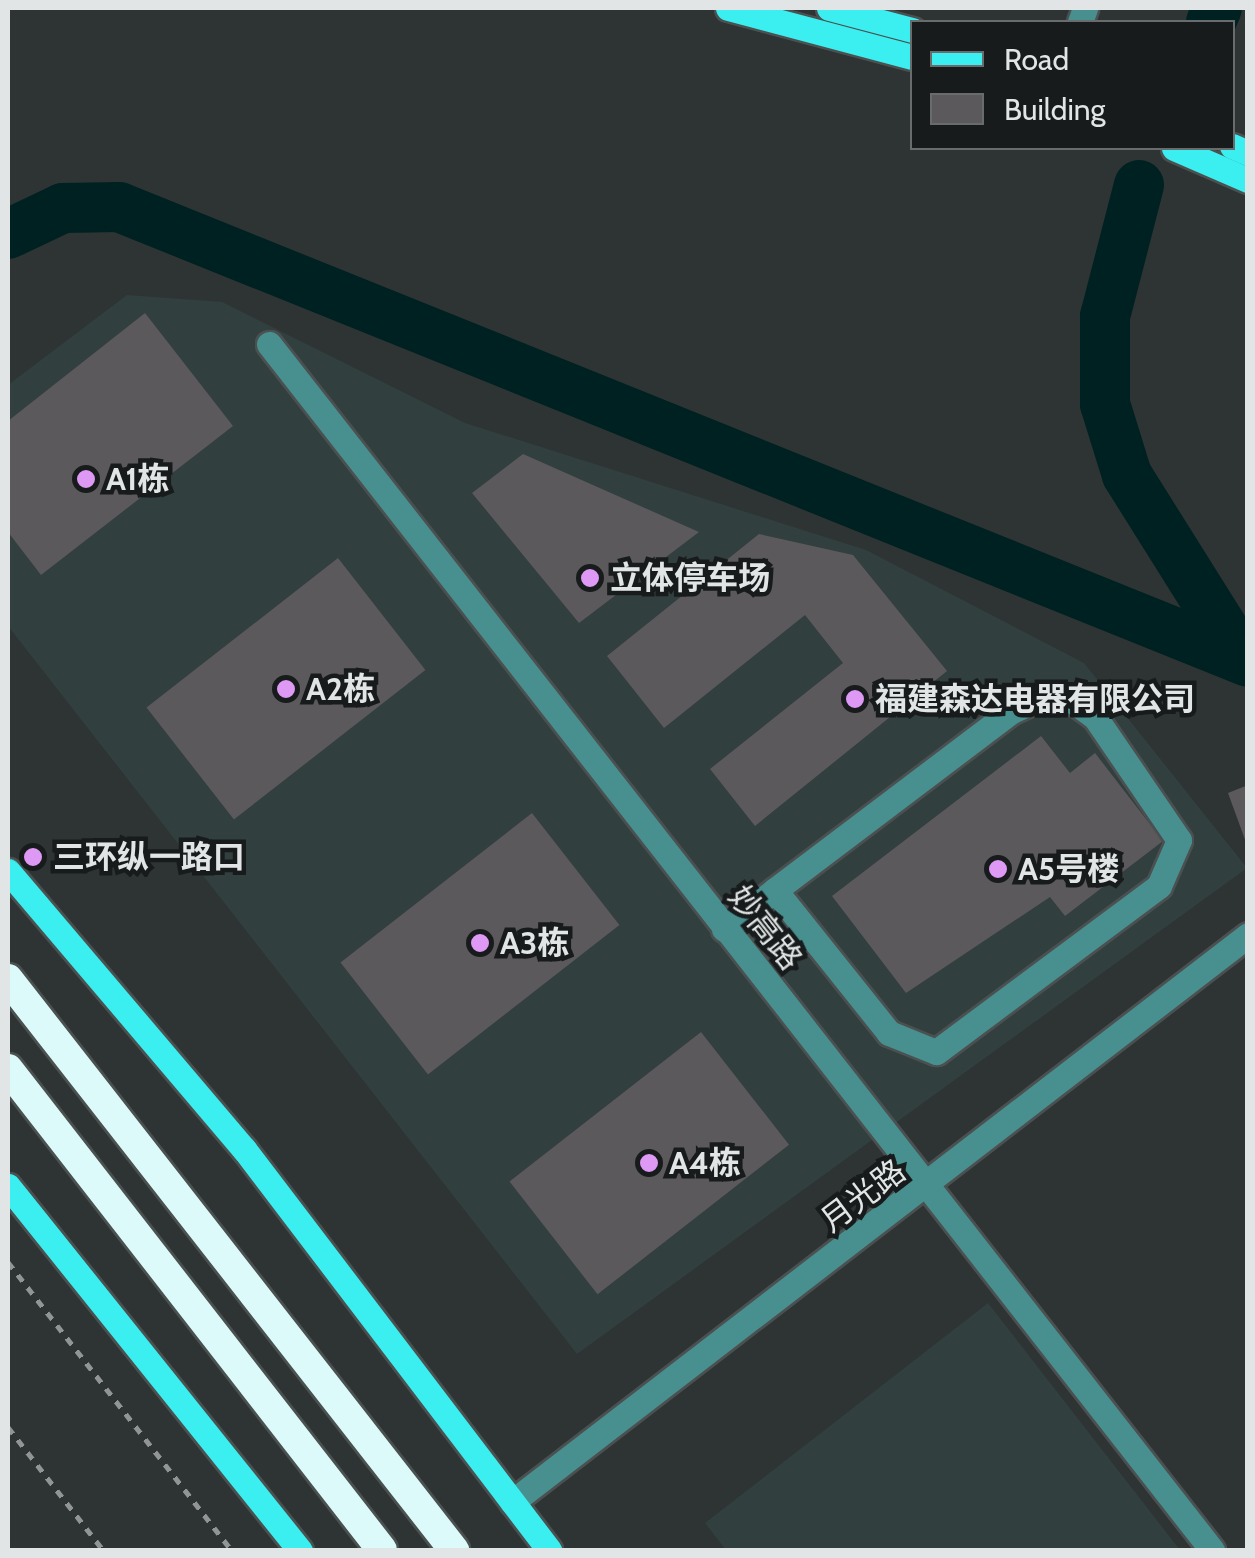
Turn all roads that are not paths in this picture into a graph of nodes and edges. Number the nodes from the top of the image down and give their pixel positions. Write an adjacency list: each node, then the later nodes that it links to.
1 (728, 8): 4 (main road)
2 (829, 8): 3 (main road)
3 (910, 29)
4 (910, 56)
5 (1179, 150): 6 (main road)
6 (1248, 180)
7 (269, 344): 10 (street, 妙高路)
8 (8, 872): 16 (main road)
9 (775, 890): 9 (street); 10 (street)
10 (724, 929): 15 (street, 妙高路)
11 (1248, 936): 15 (street, 月光路)
12 (8, 979): 19 (highway)
13 (8, 1070): 18 (highway)
14 (8, 1186): 17 (main road)
15 (926, 1188): 16 (street, 月光路); 21 (street, 妙高路)
16 (512, 1502): 20 (main road)
17 (300, 1550)
18 (382, 1550)
19 (454, 1550)
20 (549, 1550)
21 (1212, 1550)

